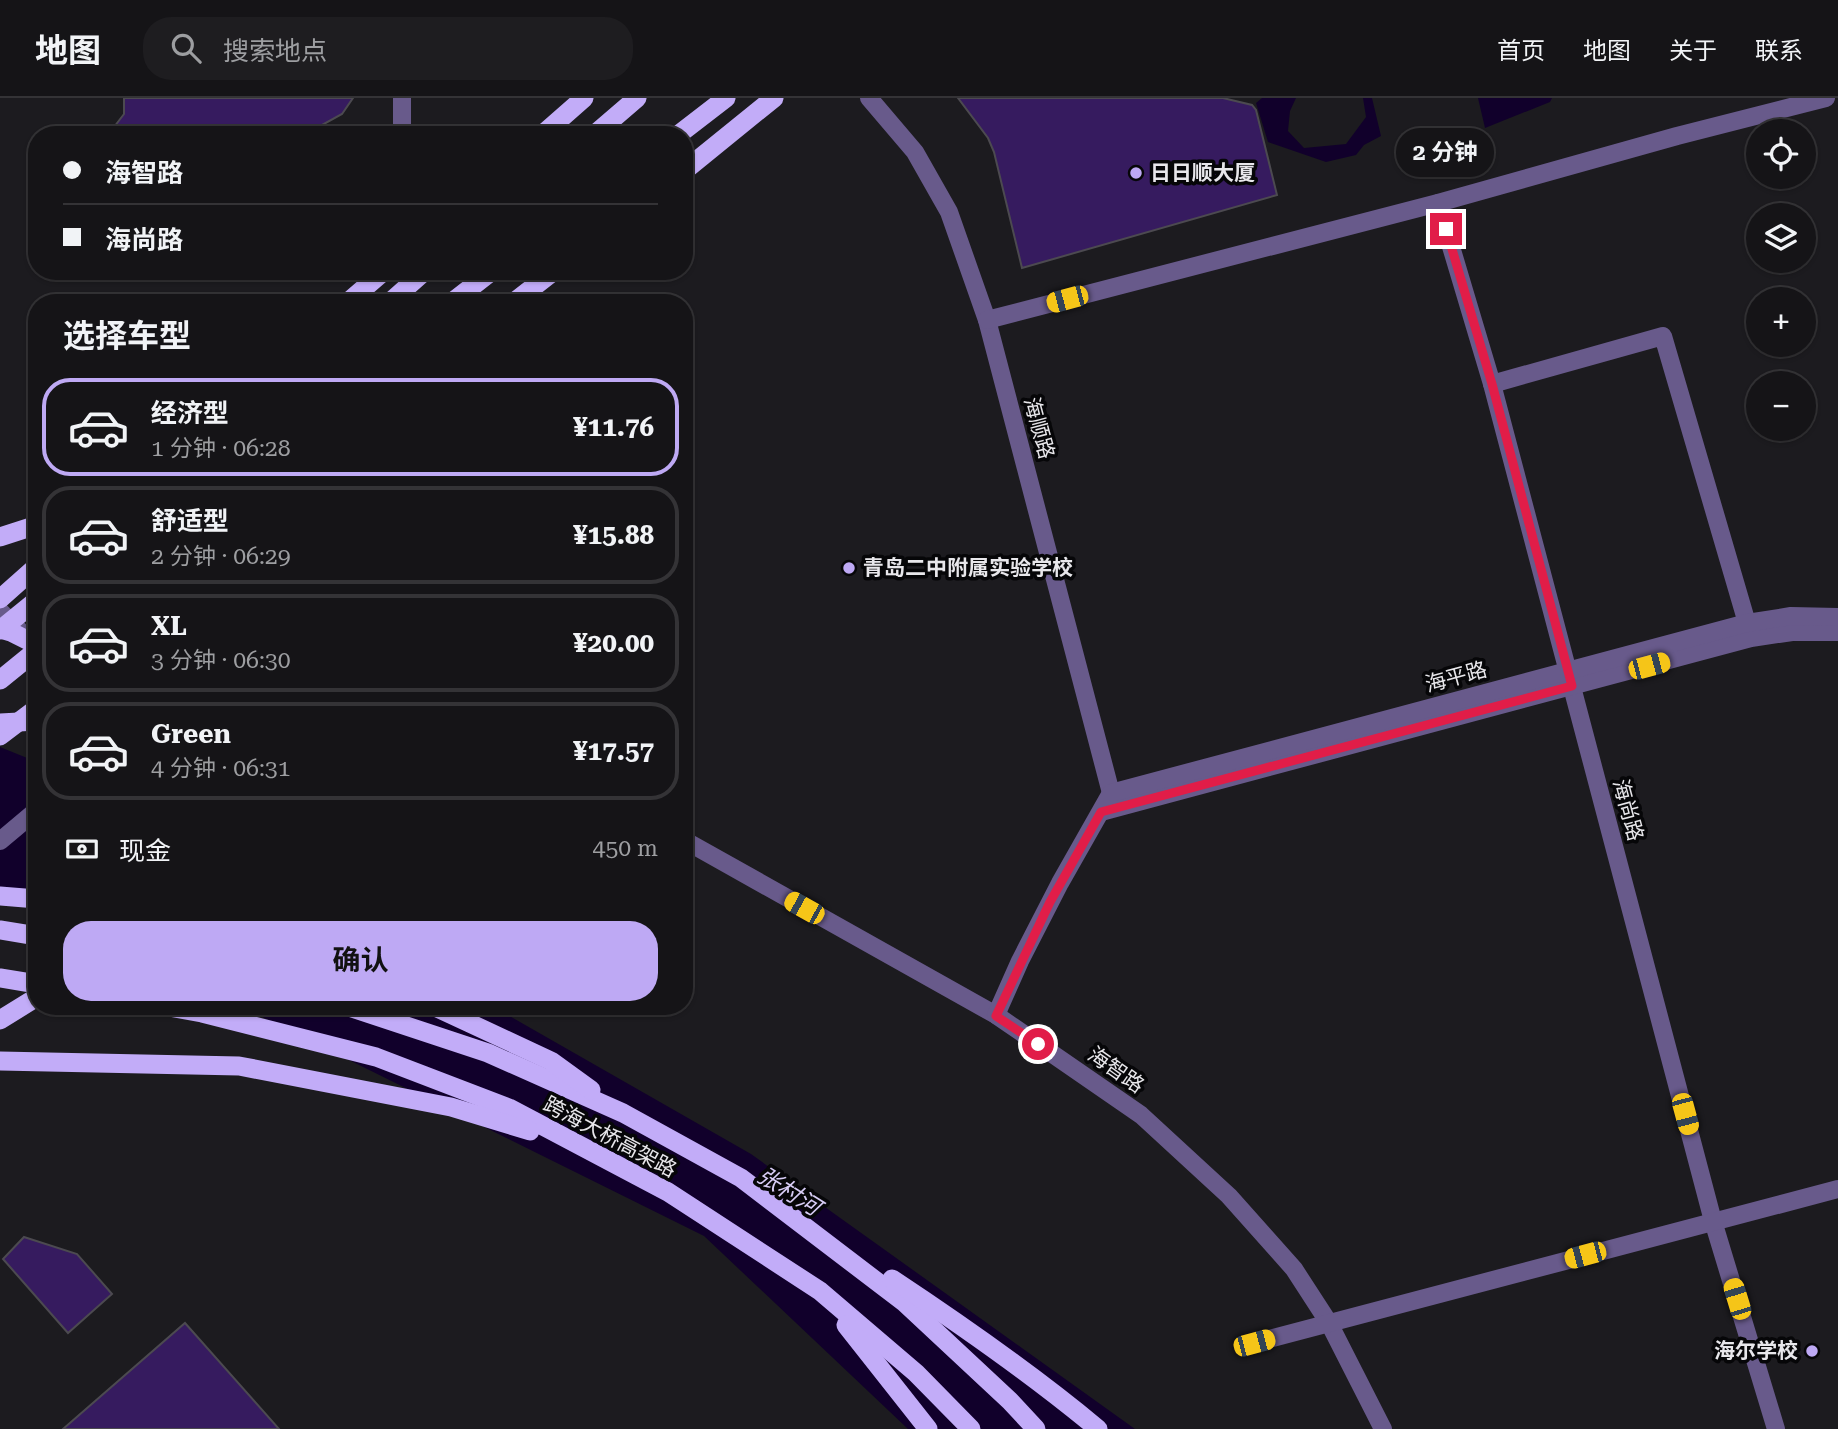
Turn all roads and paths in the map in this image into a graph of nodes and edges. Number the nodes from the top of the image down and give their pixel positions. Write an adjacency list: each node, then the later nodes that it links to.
1 (402, 98): 8 (street)
2 (584, 98): 9 (highway)
3 (638, 98): 10 (highway)
4 (726, 98): 11 (highway)
5 (774, 98): 12 (highway)
6 (869, 98): 22 (street, 海顺路)
7 (1826, 98): 13 (street)
8 (402, 126)
9 (552, 126)
10 (605, 126)
11 (690, 126)
12 (693, 164)
13 (1438, 203): 22 (street); 23 (street, 海尚路)
14 (374, 280): 18 (highway)
15 (415, 280): 19 (highway)
16 (480, 280): 20 (highway)
17 (542, 280): 21 (highway)
18 (357, 294)
19 (399, 294)
20 (462, 294)
21 (525, 294)
22 (987, 320): 43 (street, 海顺路)
23 (1492, 384): 31 (street); 37 (street, 海尚路)
24 (28, 527): 25 (highway)
25 (0, 537)
26 (28, 574): 27 (highway)
27 (0, 599)
28 (28, 607): 32 (highway, bridge)
29 (0, 611): 34 (street)
30 (1838, 617): 31 (street, 海平路)
31 (1748, 623): 37 (street, 海平路)
32 (0, 629): 35 (highway, bridge)
33 (1838, 632): 37 (street, 海平路)
34 (28, 639)
35 (28, 642)
36 (28, 656): 38 (highway)
37 (1570, 679): 43 (street, 海平路); 44 (street, 海平路); 65 (street, 海尚路)
38 (0, 680)
39 (28, 715): 42 (highway, bridge)
40 (28, 721): 41 (highway, bridge)
41 (0, 723)
42 (0, 736)
43 (1111, 793): 44 (street)
44 (1101, 812): 58 (street)
45 (28, 818): 46 (street)
46 (0, 841)
47 (693, 845): 58 (street, 海智路)
48 (0, 896): 49 (highway)
49 (28, 898)
50 (0, 930): 51 (highway)
51 (28, 935)
52 (0, 978): 53 (highway)
53 (28, 983)
54 (28, 1003): 59 (highway)
55 (210, 1015): 62 (highway, 跨海大桥高架路)
56 (373, 1015): 61 (highway, 跨海大桥高架路)
57 (453, 1015): 61 (highway)
58 (996, 1016): 67 (street, 海智路)
59 (0, 1020)
60 (0, 1061): 62 (highway)
61 (623, 1113): 63 (highway, 跨海大桥高架路)
62 (606, 1160): 66 (highway, 跨海大桥高架路)
63 (740, 1178): 71 (highway, 跨海大桥高架路); 72 (highway)
64 (1838, 1189): 65 (street)
65 (1713, 1221): 67 (street); 74 (street, 海尚路)
66 (820, 1291): 69 (highway); 70 (highway, 跨海大桥高架路)
67 (1329, 1323): 68 (street); 73 (street, 海智路)
68 (1254, 1343)
69 (928, 1429)
70 (971, 1429)
71 (1037, 1429)
72 (1098, 1429)
73 (1383, 1429)
74 (1776, 1429)

